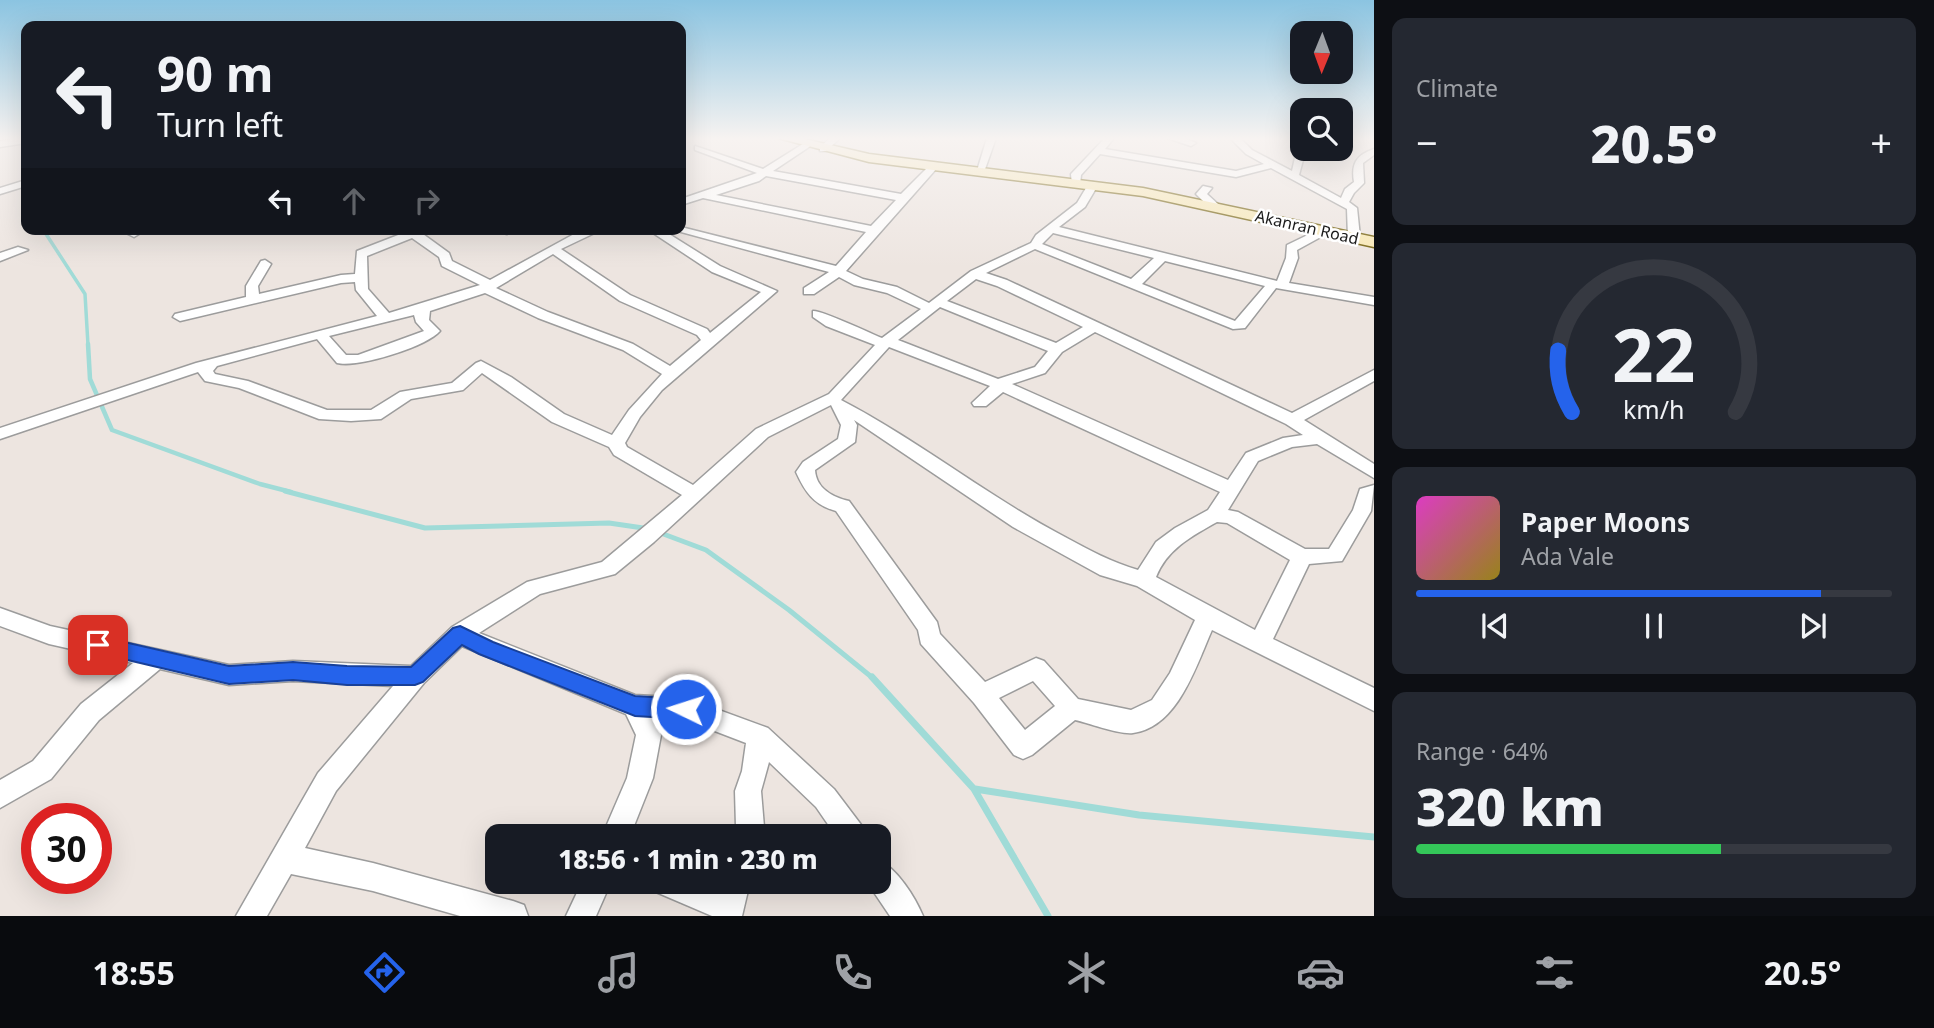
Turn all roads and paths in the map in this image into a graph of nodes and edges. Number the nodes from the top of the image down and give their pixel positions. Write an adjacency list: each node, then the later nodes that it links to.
1 (743, 181): 12 (street)
2 (808, 181): 14 (street)
3 (921, 181): 14 (street)
4 (1056, 181): 7 (main road, Akanran Road)
5 (1302, 181): 15 (street)
6 (1359, 181): 15 (street)
7 (1076, 183): 9 (main road, Akanran Road)
8 (21, 185): 11 (street)
9 (1093, 185): 16 (main road, Akanran Road); 17 (street)
10 (1207, 188): 16 (street)
11 (0, 189)
12 (702, 195): 13 (street); 18 (street)
13 (686, 198)
14 (905, 198): 18 (street)
15 (1344, 202): 25 (street)
16 (1216, 207): 20 (main road, Akanran Road)
17 (1052, 229): 27 (street); 30 (street)
18 (873, 230): 33 (street)
19 (686, 231): 33 (street)
20 (1324, 231): 25 (main road, Akanran Road); 37 (street)
21 (402, 235): 35 (street)
22 (416, 235): 38 (street)
23 (578, 235): 29 (street)
24 (662, 235): 49 (street)
25 (1354, 237): 26 (main road, Akanran Road)
26 (1374, 242)
27 (1035, 245): 34 (street); 36 (street)
28 (22, 250): 31 (street)
29 (554, 250): 38 (street); 49 (street)
30 (1163, 256): 36 (street); 37 (street)
31 (0, 257)
32 (265, 264): 40 (street)
33 (839, 271): 39 (street); 42 (street)
34 (975, 274): 42 (street); 47 (street)
35 (361, 278): 40 (street); 46 (street)
36 (1133, 285): 37 (street)
37 (1278, 285): 41 (street)
38 (489, 287): 43 (street); 53 (street)
39 (809, 291)
40 (253, 299): 45 (street)
41 (1374, 301)
42 (935, 305): 50 (street); 51 (street)
43 (425, 308): 46 (street); 48 (street)
44 (818, 314): 50 (street)
45 (180, 317)
46 (385, 317): 48 (street)
47 (1093, 327): 51 (street); 58 (street)
48 (320, 334): 52 (street)
49 (709, 341): 53 (street)
50 (885, 343): 55 (street); 56 (street)
51 (1057, 349): 55 (street)
52 (212, 363): 59 (street); 61 (street)
53 (670, 373): 61 (street)
54 (1374, 374): 58 (street)
55 (998, 384): 57 (street); 63 (street)
56 (835, 402): 65 (street); 68 (street); 75 (street)
57 (980, 403)
58 (1292, 420): 60 (street)
59 (0, 434)
60 (1318, 438): 62 (street); 63 (street)
61 (616, 443): 65 (street)
62 (1374, 472)
63 (1233, 490): 66 (street)
64 (1374, 491): 67 (street)
65 (694, 494): 71 (street)
66 (1215, 515): 67 (street); 68 (street)
67 (1302, 558): 72 (street)
68 (1144, 580): 70 (street)
69 (0, 617): 73 (street)
70 (1207, 617): 72 (street); 78 (street)
71 (460, 634): 74 (street); 77 (street)
72 (1259, 644): 76 (street)
73 (157, 658): 74 (street); 80 (street)
74 (415, 676): 84 (street)
75 (982, 695): 78 (street); 78 (street)
76 (1374, 700)
77 (635, 706): 79 (street); 81 (street)
78 (1071, 708)
79 (759, 736): 82 (street); 83 (street)
80 (0, 795)
81 (621, 824)
82 (750, 824)
83 (843, 824)
84 (283, 858): 89 (street); 90 (street)
85 (891, 892): 92 (street)
86 (591, 894): 91 (street)
87 (707, 894): 88 (street)
88 (731, 901)
89 (251, 916)
90 (513, 916)
91 (581, 916)
92 (908, 916)

